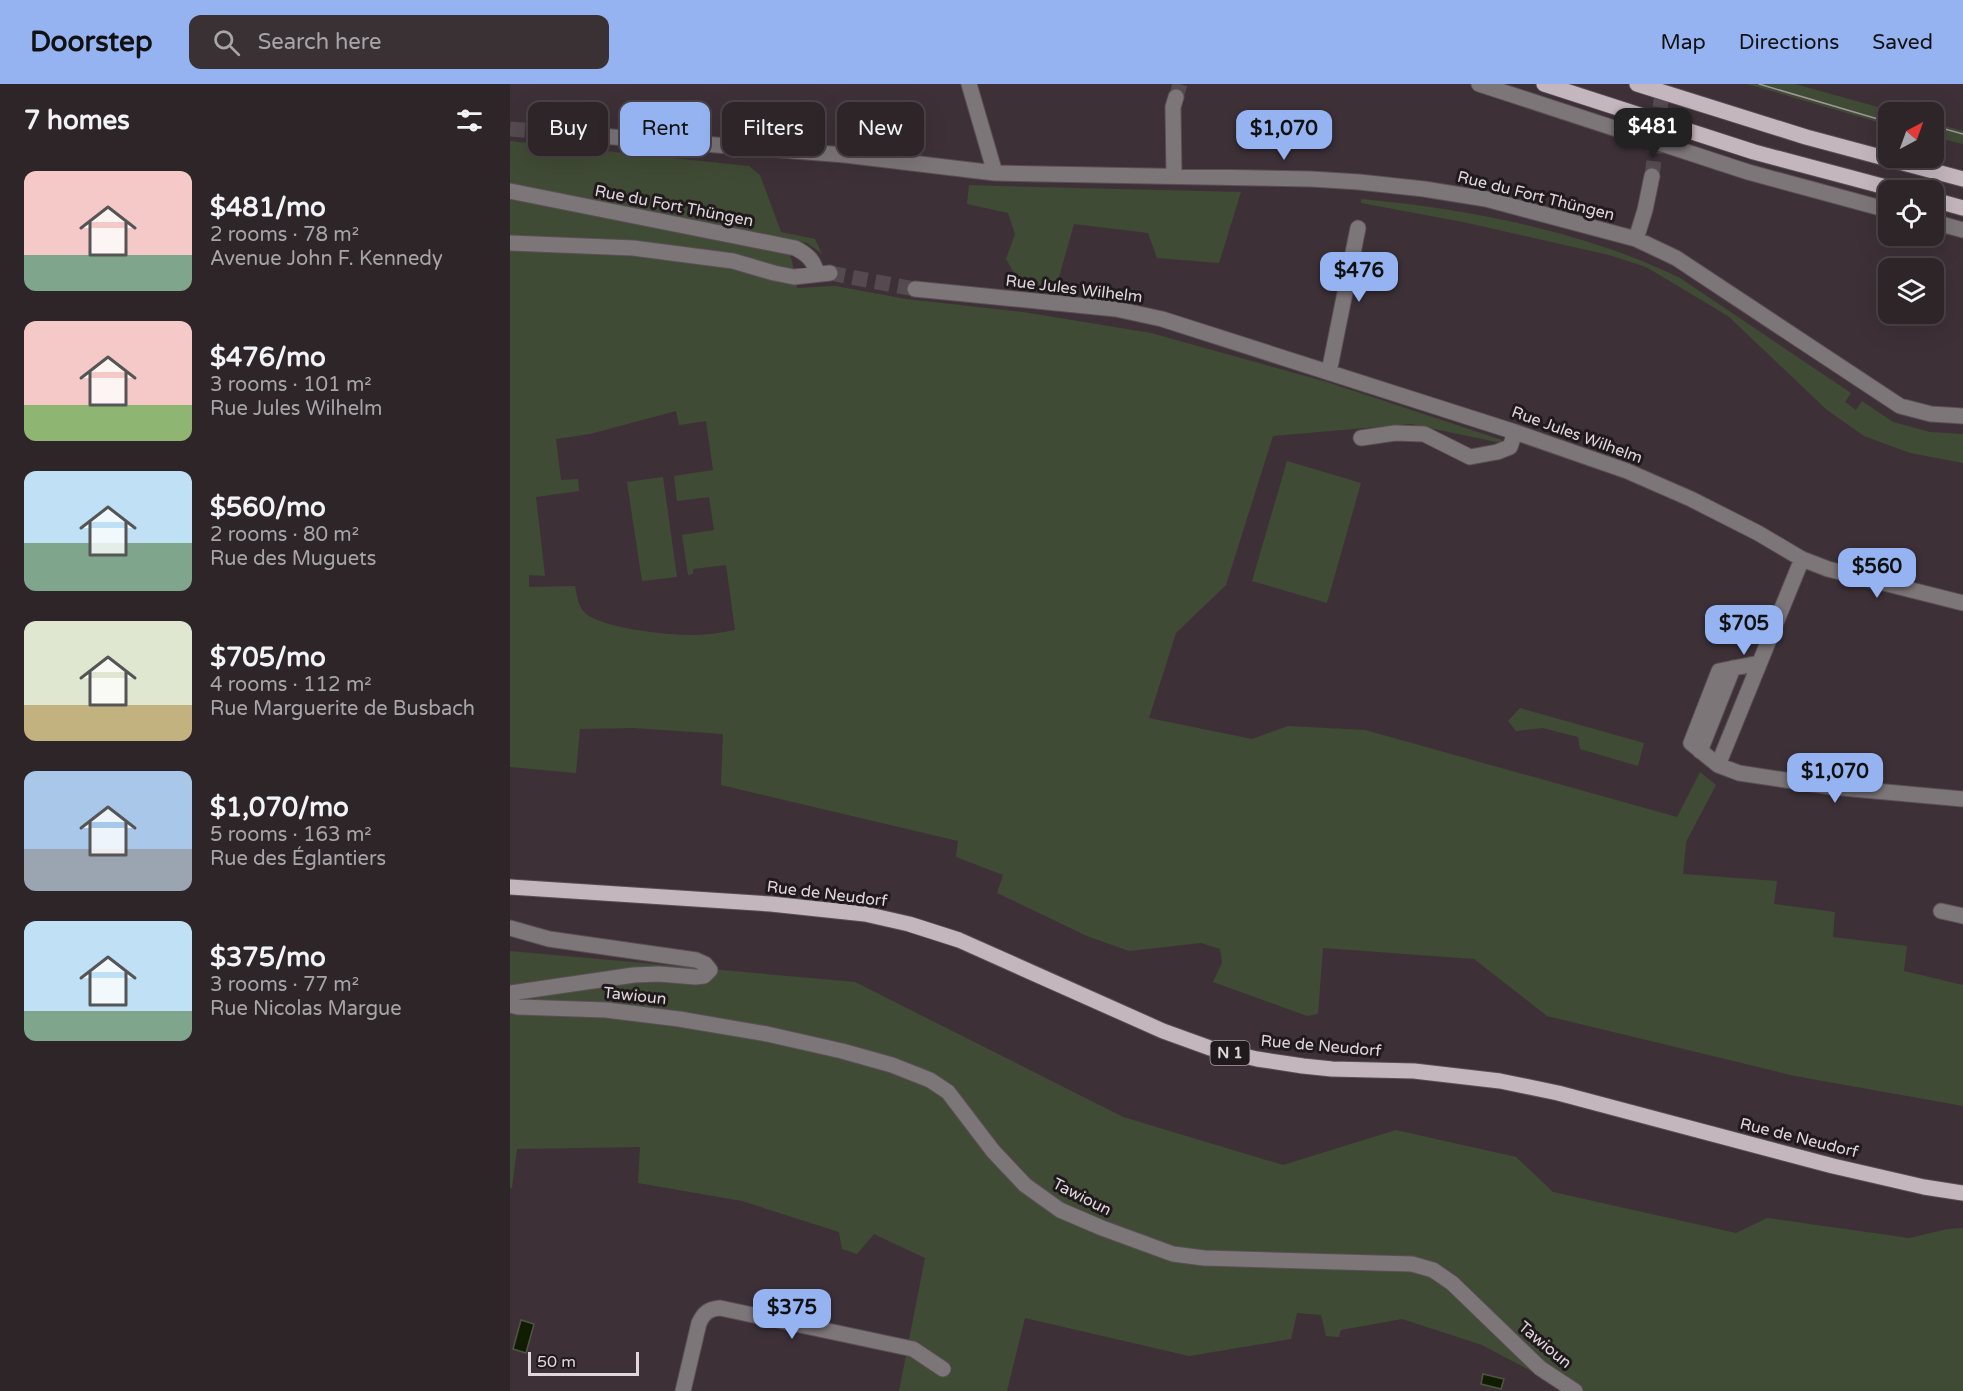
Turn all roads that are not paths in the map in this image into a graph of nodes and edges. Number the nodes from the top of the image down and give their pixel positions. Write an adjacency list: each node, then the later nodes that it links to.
1 (969, 84): 8 (street)
2 (1479, 84): 14 (street)
3 (1544, 84): 7 (main road)
4 (1637, 84): 11 (main road)
5 (1176, 97): 9 (street)
6 (608, 137): 8 (street, Rue du Fort Thüngen)
7 (1829, 172): 12 (main road); 14 (street)
8 (995, 173): 9 (street, Rue du Fort Thüngen)
9 (1174, 175): 21 (street, Rue du Fort Thüngen)
10 (1652, 176): 21 (street)
11 (1963, 179)
12 (1878, 185)
13 (510, 192): 22 (street, Rue du Fort Thüngen)
14 (1838, 196): 16 (street)
15 (1944, 203): 17 (main road)
16 (1878, 207)
17 (1963, 208)
18 (1944, 225): 20 (street)
19 (1358, 228): 24 (street)
20 (1963, 230)
21 (1636, 239): 25 (street, Rue du Fort Thüngen)
22 (510, 243)
23 (915, 289): 24 (street, Rue Jules Wilhelm)
24 (1329, 372): 26 (street, Rue Jules Wilhelm)
25 (1963, 417)
26 (1515, 432): 27 (street); 28 (street, Rue Jules Wilhelm)
27 (1361, 438)
28 (1802, 559): 29 (street, Rue Jules Wilhelm); 30 (street)
29 (1963, 603)
30 (1759, 663): 31 (street); 31 (street)
31 (1718, 765): 32 (street)
32 (1963, 799)
33 (510, 887): 39 (main road, Rue de Neudorf / N 1)
34 (1941, 911): 35 (street)
35 (1963, 916)
36 (510, 928): 37 (street, Tawioun)
37 (510, 993)
38 (510, 1005): 42 (street, Tawioun)
39 (1963, 1193)
40 (943, 1369): 41 (street)
41 (683, 1391)
42 (1575, 1391)

